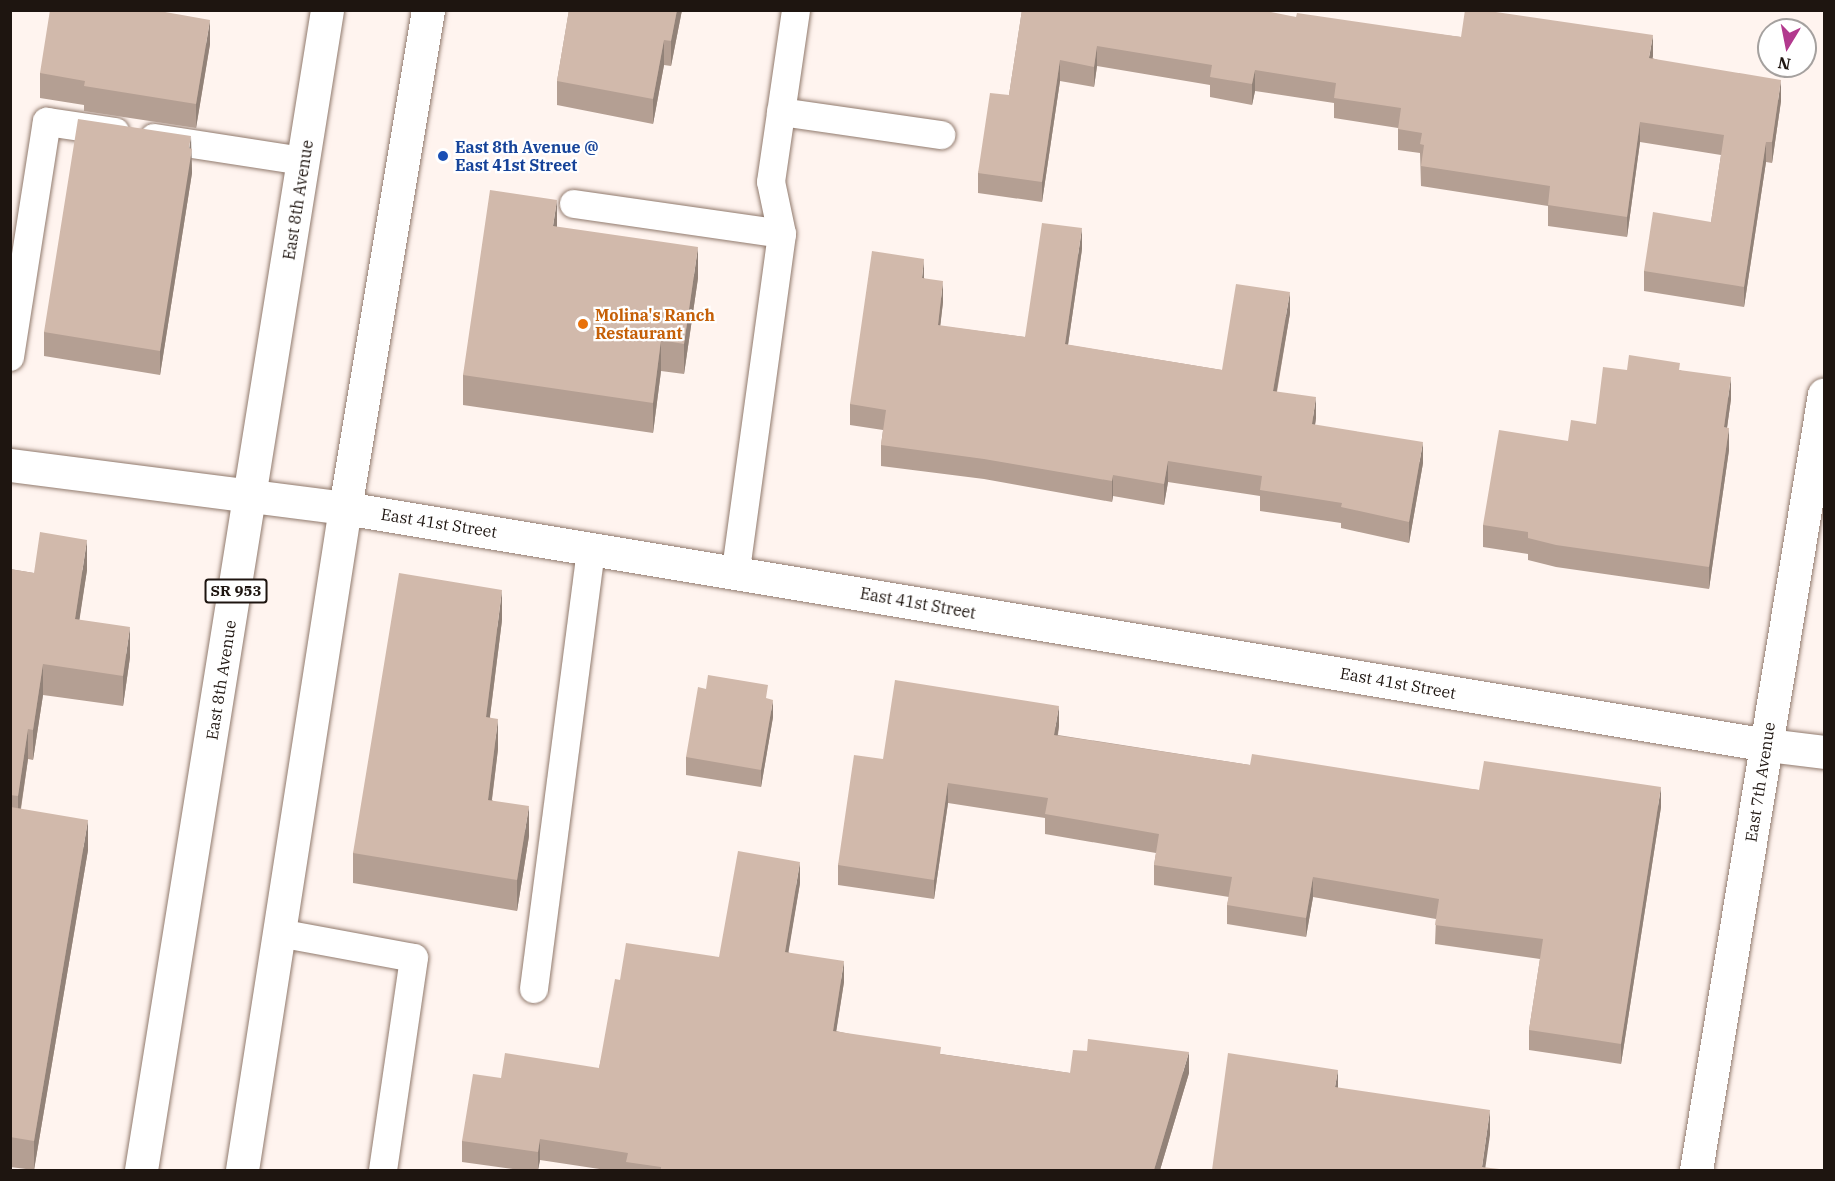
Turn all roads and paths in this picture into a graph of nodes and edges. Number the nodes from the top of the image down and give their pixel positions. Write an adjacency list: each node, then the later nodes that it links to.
1 (327, 10): 6 (street, East 8th Avenue / SR 953)
2 (428, 10): 13 (street)
3 (796, 10): 4 (lane)
4 (781, 112): 5 (lane); 8 (lane)
5 (941, 135)
6 (303, 161): 9 (lane); 12 (street, East 8th Avenue / SR 953)
7 (574, 204): 8 (lane)
8 (782, 234): 15 (lane)
9 (10, 357)
10 (1824, 394): 16 (street, East 7th Avenue)
11 (10, 465): 12 (street, East 41st Street)
12 (251, 495): 13 (street, East 41st Street); 20 (street, East 8th Avenue / SR 953)
13 (345, 508): 14 (street, East 41st Street); 18 (street)
14 (591, 548): 15 (street, East 41st Street); 19 (lane)
15 (736, 572): 16 (street, East 41st Street)
16 (1767, 745): 17 (street, East 41st Street); 23 (street, East 7th Avenue)
17 (1824, 752)
18 (279, 933): 21 (street); 22 (lane)
19 (534, 989)
20 (141, 1170)
21 (242, 1170)
22 (382, 1170)
23 (1696, 1170)

